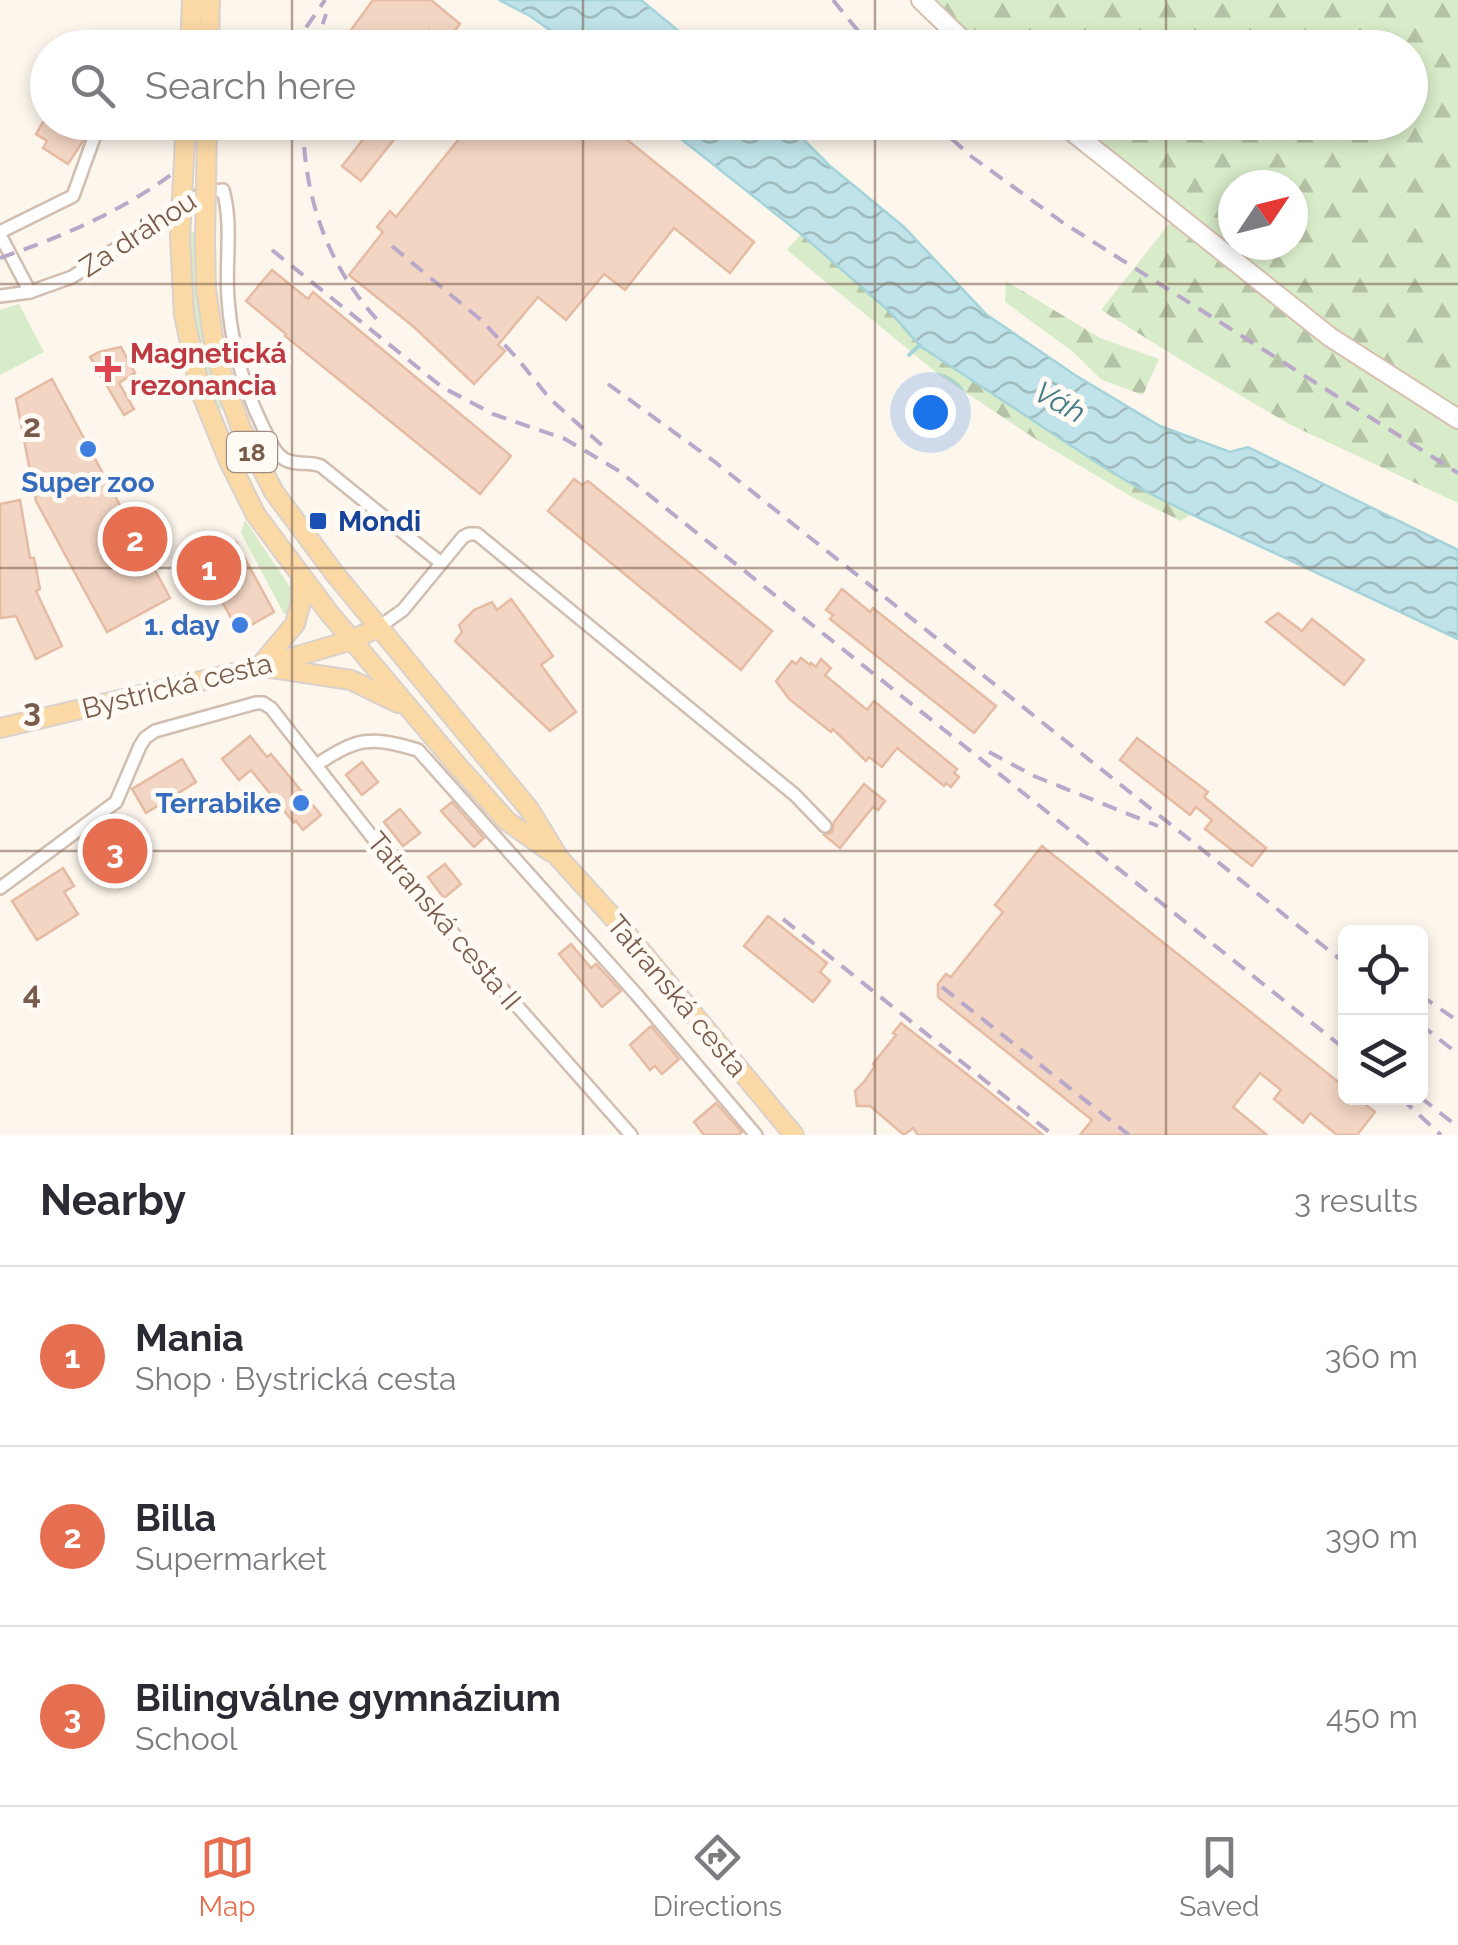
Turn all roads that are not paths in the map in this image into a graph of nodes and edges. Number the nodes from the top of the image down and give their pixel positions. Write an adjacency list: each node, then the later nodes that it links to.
1 (192, 0): 4 (main road)
2 (210, 0): 5 (main road)
3 (921, 0): 6 (street)
4 (191, 30)
5 (209, 30)
6 (952, 30)
7 (93, 140): 11 (street)
8 (185, 140): 16 (main road, 18, bridge)
9 (208, 140): 17 (main road, 18, bridge)
10 (1083, 140): 14 (street)
11 (0, 234): 12 (street)
12 (30, 292): 13 (street, Za dráhou); 15 (street, Za dráhou)
13 (0, 296)
14 (1458, 418)
15 (441, 564): 17 (street); 23 (street)
16 (301, 577): 18 (main road, 18); 19 (main road)
17 (379, 627): 18 (main road, Bystrická cesta); 24 (main road, Tatranská cesta / 18)
18 (352, 640): 19 (main road, Bystrická cesta); 20 (main road, Tatranská cesta / 18)
19 (260, 667): 20 (main road); 21 (main road, Bystrická cesta)
20 (410, 710): 24 (main road, Tatranská cesta / 18)
21 (0, 728)
22 (316, 765): 25 (street, Tatranská cesta II); 26 (street, Tatranská cesta II); 27 (street)
23 (825, 826)
24 (559, 858): 28 (main road, Tatranská cesta / 18)
25 (0, 888)
26 (631, 1135)
27 (756, 1135)
28 (794, 1135)

